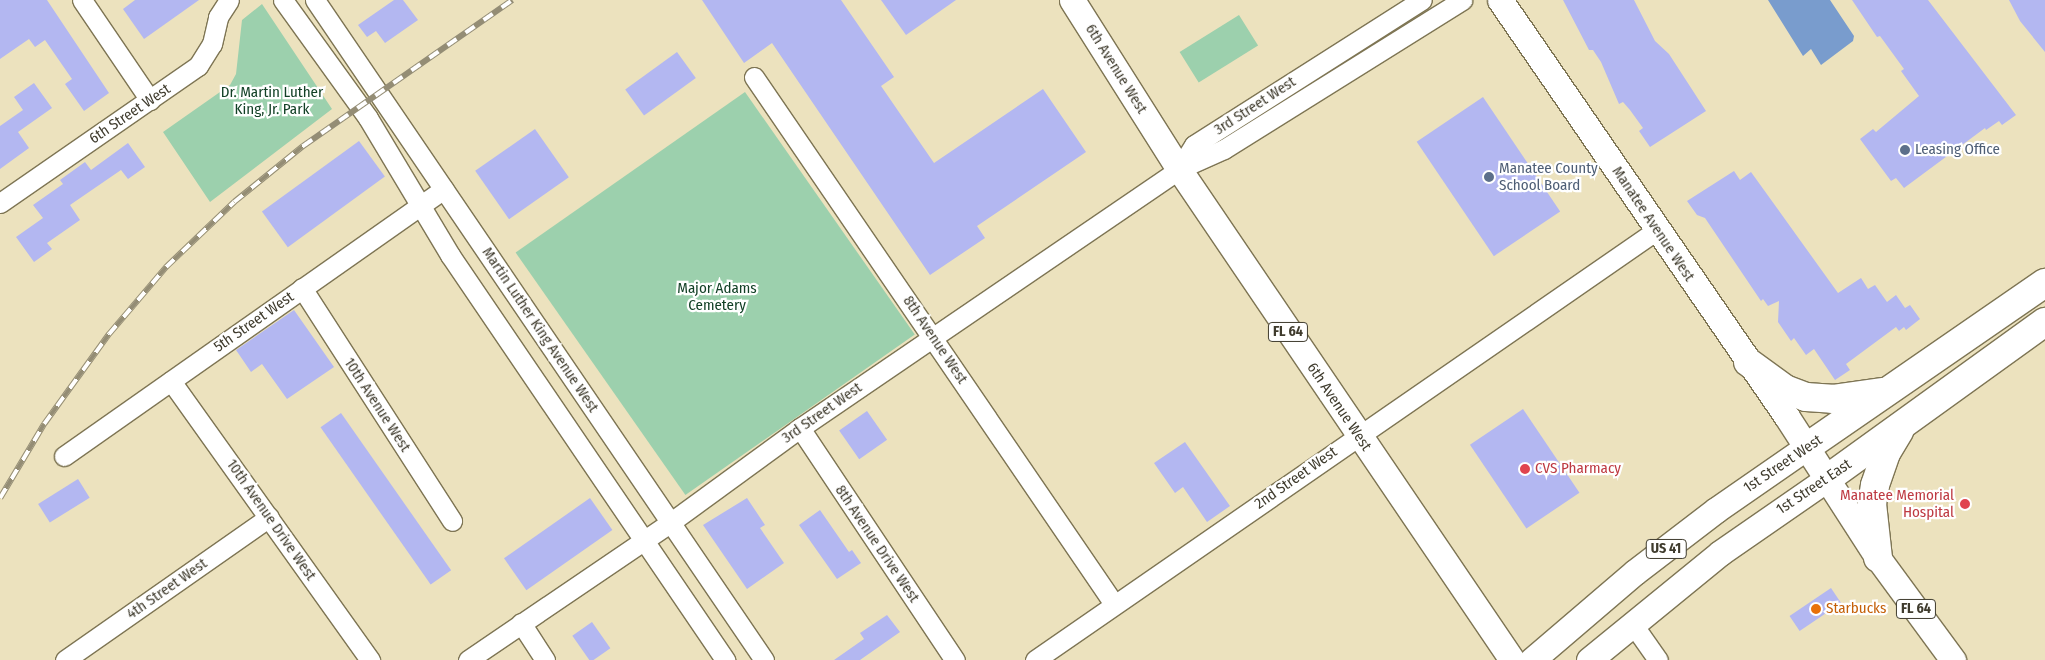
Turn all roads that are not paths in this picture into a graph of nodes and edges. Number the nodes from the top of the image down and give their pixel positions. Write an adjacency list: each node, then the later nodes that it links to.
1 (82, 0): 12 (street)
2 (229, 0): 12 (street, 6th Street West)
3 (283, 0): 16 (street)
4 (315, 0): 14 (street, Martin Luther King Avenue West)
5 (1072, 0): 13 (main road, 6th Avenue West / FL 64)
6 (1422, 0): 9 (street, 3rd Street West)
7 (1462, 0): 10 (street, 3rd Street West)
8 (1500, 0): 17 (main road, Manatee Avenue West / FL 64)
9 (1340, 50): 10 (street); 13 (street, 3rd Street West)
10 (1352, 69): 13 (street, 3rd Street West)
11 (754, 77): 21 (street, 8th Avenue West)
12 (150, 100): 15 (street, 6th Street West)
13 (1179, 169): 21 (street, 3rd Street West); 27 (main road, 6th Avenue West / FL 64)
14 (444, 189): 16 (street, 5th Street West); 33 (street, Martin Luther King Avenue West)
15 (0, 203)
16 (420, 206): 19 (street, 5th Street West); 34 (street)
17 (1657, 230): 22 (main road, Manatee Avenue West / FL 64); 27 (street, 2nd Street West)
18 (2045, 283): 24 (highway, 1st Street West / US 41)
19 (302, 288): 23 (street, 5th Street West); 32 (street, 10th Avenue West)
20 (2045, 322): 25 (highway, 1st Street East / US 41)
21 (933, 337): 26 (street, 3rd Street West); 36 (street, 8th Avenue West)
22 (1748, 362): 24 (highway); 28 (main road, Manatee Avenue West / FL 64)
23 (171, 381): 29 (street, 5th Street West); 31 (street, 10th Avenue Drive West)
24 (1886, 392): 28 (highway, 1st Street West / US 41)
25 (1903, 426): 30 (highway, 1st Street East / US 41); 35 (highway)
26 (800, 428): 33 (street, 3rd Street West); 45 (street, 8th Avenue Drive West)
27 (1358, 435): 36 (street, 2nd Street West); 47 (main road, 6th Avenue West / FL 64)
28 (1807, 448): 30 (main road, FL 64); 48 (main road, 1st Street West / US 41)
29 (64, 456)
30 (1827, 479): 35 (main road, FL 64); 37 (main road, 1st Street East / US 41)
31 (269, 517): 39 (street, 4th Street West); 40 (street, 10th Avenue Drive West)
32 (452, 521)
33 (671, 522): 34 (street, 3rd Street West); 44 (street, Martin Luther King Avenue West)
34 (644, 540): 38 (street, 3rd Street West); 43 (street)
35 (1878, 558): 51 (main road, FL 64)
36 (1114, 604): 46 (street, 2nd Street West)
37 (1632, 622): 49 (main road, 1st Street East / US 41); 50 (street)
38 (520, 623): 41 (street, 3rd Street West); 42 (street)
39 (65, 660)
40 (370, 660)
41 (468, 660)
42 (545, 660)
43 (725, 660)
44 (764, 660)
45 (955, 660)
46 (1035, 660)
47 (1512, 660)
48 (1532, 660)
49 (1589, 660)
50 (1658, 660)
51 (1953, 660)

